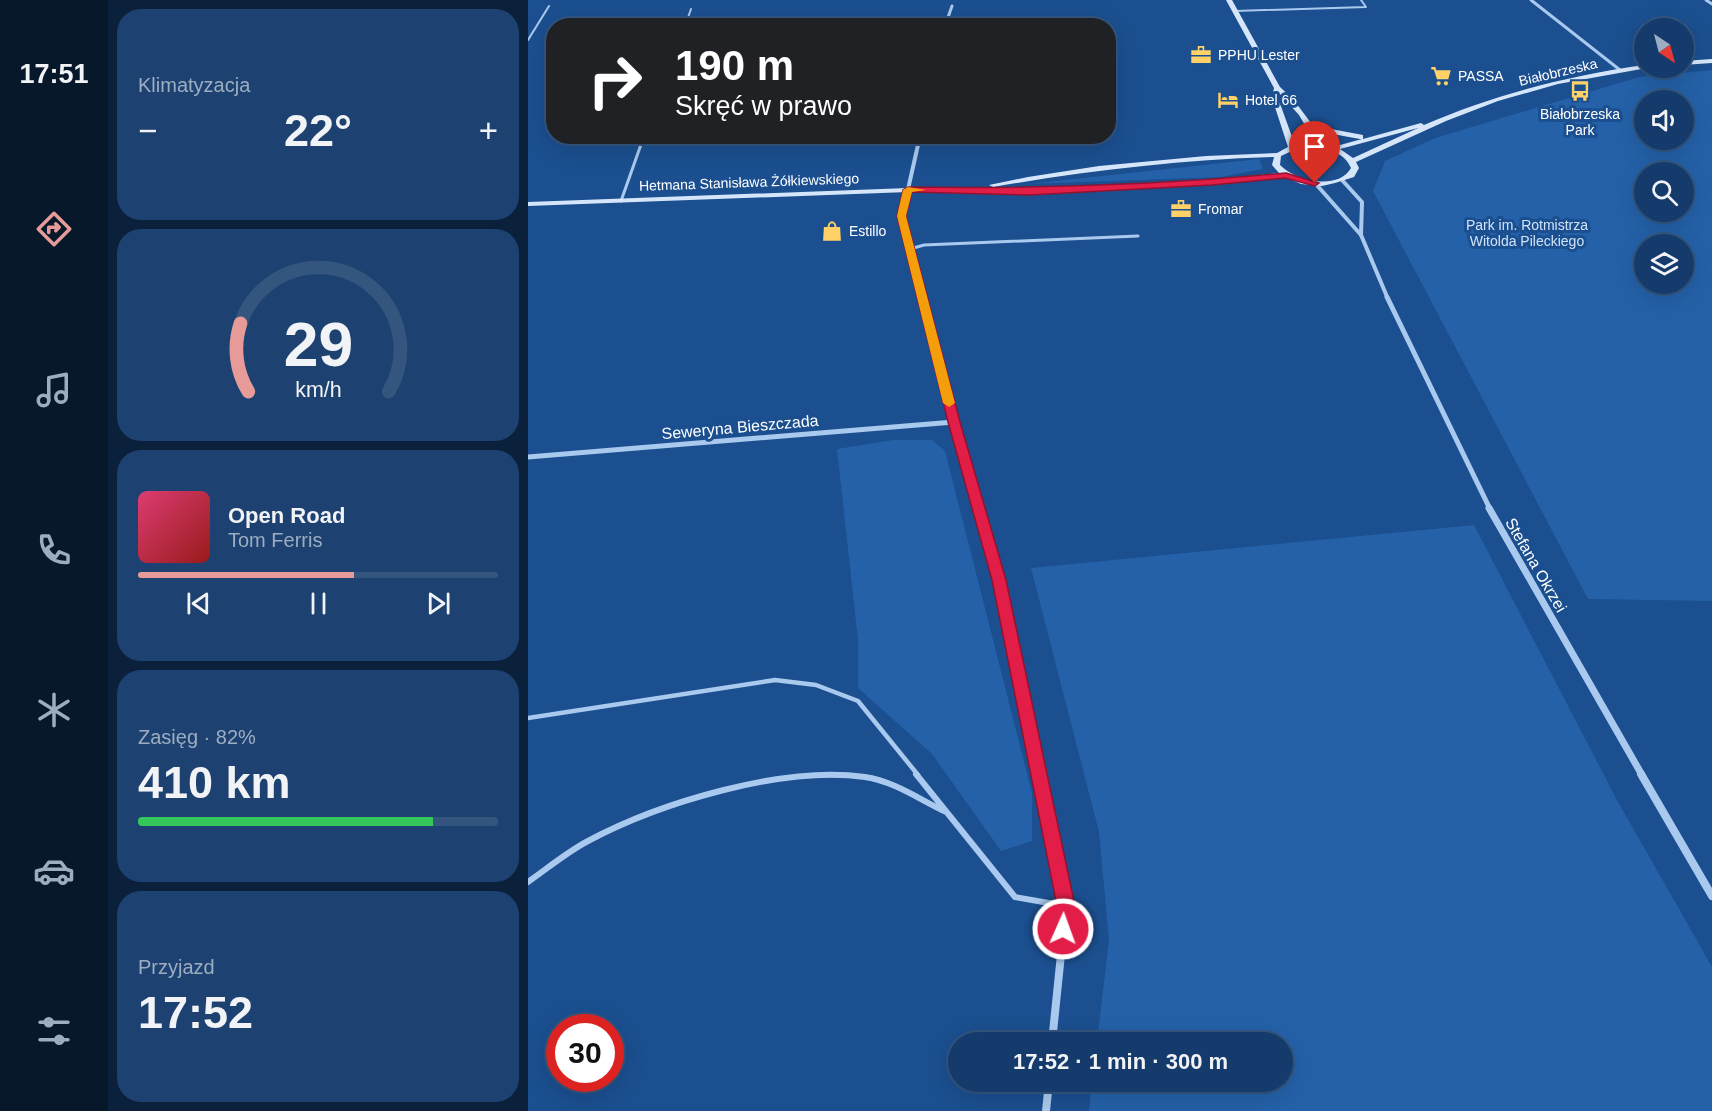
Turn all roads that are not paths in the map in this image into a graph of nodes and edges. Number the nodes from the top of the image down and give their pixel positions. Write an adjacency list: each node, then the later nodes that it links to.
1 (1229, 0): 9 (street)
2 (1361, 0): 9 (lane)
3 (1531, 0): 16 (street)
4 (1706, 0): 5 (street)
5 (1712, 4)
6 (549, 6): 12 (lane)
7 (952, 6): 11 (street)
8 (691, 9): 10 (lane)
9 (1235, 11): 17 (street)
10 (688, 18)
11 (948, 18)
12 (528, 40)
13 (1712, 61): 14 (street)
14 (1694, 62)
15 (1634, 68): 16 (street, Białobrzeska)
16 (1620, 70): 18 (street, Białobrzeska)
17 (1277, 88): 19 (street); 24 (street)
18 (1446, 119): 20 (street, Białobrzeska); 27 (street, Białobrzeska)
19 (1310, 125): 20 (street); 23 (street)
20 (1370, 137): 25 (street, Białobrzeska)
21 (641, 144): 33 (lane)
22 (918, 144): 32 (street)
23 (1321, 146): 24 (street); 25 (street)
24 (1292, 148): 26 (street)
25 (1332, 148): 27 (street)
26 (1278, 155): 28 (street); 31 (street, Hetmana Stanisława Żółkiewskiego)
27 (1353, 161): 29 (street)
28 (1286, 175): 30 (street); 31 (street, Hetmana Stanisława Żółkiewskiego)
29 (1342, 180): 30 (street); 35 (street, Stefana Okrzei)
30 (1315, 183): 35 (street, Stefana Okrzei)
31 (971, 189): 32 (street, Hetmana Stanisława Żółkiewskiego)
32 (908, 190): 33 (street, Hetmana Stanisława Żółkiewskiego); 37 (street)
33 (621, 201): 34 (street, Hetmana Stanisława Żółkiewskiego)
34 (528, 204)
35 (1361, 235): 43 (street, Stefana Okrzei)
36 (1138, 236): 37 (lane)
37 (910, 249): 38 (street)
38 (954, 422): 39 (street, Seweryna Bieszczada); 44 (street)
39 (528, 457)
40 (528, 718): 41 (lane)
41 (947, 812): 42 (lane); 44 (lane)
42 (528, 882)
43 (1712, 896)
44 (1066, 906): 45 (street)
45 (1053, 1032)
46 (1048, 1092): 47 (street)
47 (1046, 1111)

